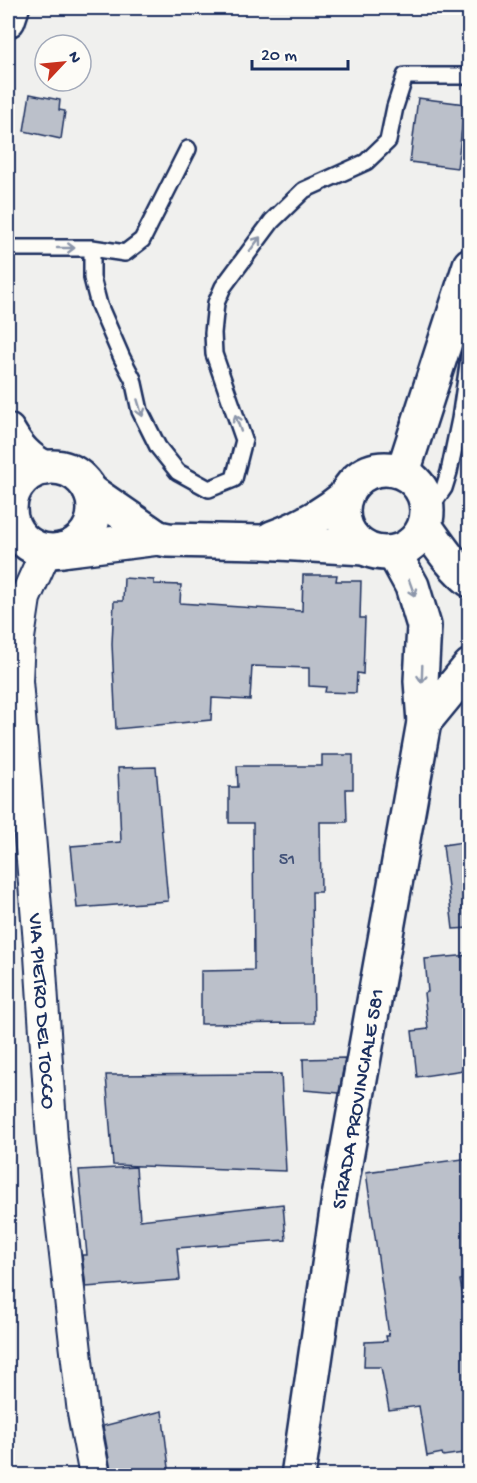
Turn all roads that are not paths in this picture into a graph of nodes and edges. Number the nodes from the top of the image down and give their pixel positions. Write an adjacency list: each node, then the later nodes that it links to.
1 (12, 8): 2 (main road)
2 (8, 20)
3 (470, 76): 6 (lane, one-way to 3)
4 (188, 149): 6 (lane)
5 (8, 248): 6 (lane, one-way to 6)
6 (92, 248)
7 (470, 266): 8 (main road)
8 (466, 334): 11 (main road); 14 (lane)
9 (8, 431): 10 (main road)
10 (45, 468): 12 (main road); 18 (main road)
11 (403, 472): 13 (main road); 14 (main road)
12 (90, 491): 15 (main road); 18 (main road)
13 (345, 497): 16 (main road); 17 (main road)
14 (427, 518): 17 (main road); 19 (main road)
15 (158, 538): 16 (main road); 18 (main road)
16 (262, 542): 17 (main road)
17 (379, 550): 20 (main road, one-way to 20)
18 (53, 551): 24 (street, VIA PIETRO DEL TOCCO)
19 (470, 580)
20 (424, 626): 21 (main road); 23 (main road, one-way to 23)
21 (470, 658)
22 (470, 666): 23 (main road)
23 (424, 722): 25 (main road, STRADA PROVINCIALE 581)
24 (95, 1476)
25 (298, 1476)

